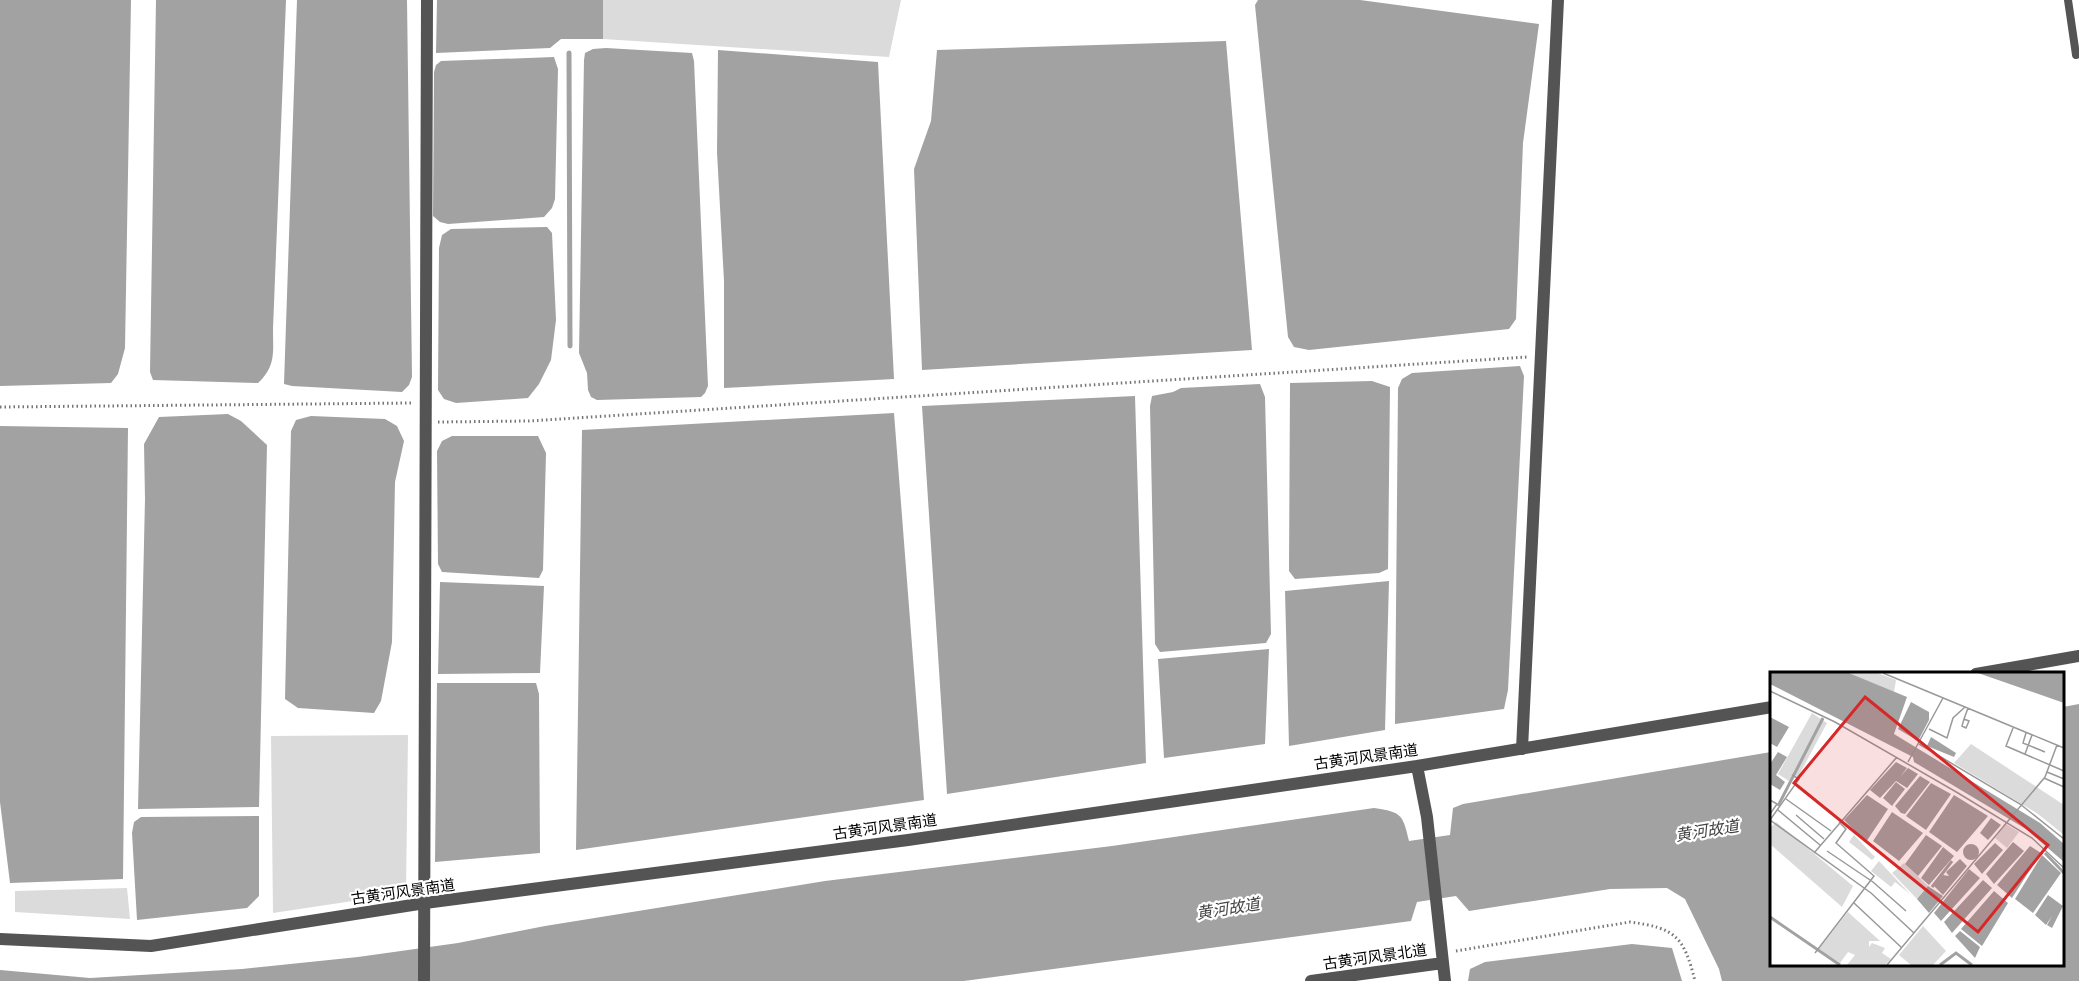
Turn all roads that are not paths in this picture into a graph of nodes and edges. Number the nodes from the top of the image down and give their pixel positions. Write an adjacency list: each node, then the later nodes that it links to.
1 (427, 0): 10 (street)
2 (1558, 0): 8 (street)
3 (2068, 0): 4 (lane)
4 (2079, 54)
5 (2079, 656): 6 (street)
6 (1987, 672)
7 (1770, 708): 8 (street, 古黄河风景南道)
8 (1522, 749): 9 (street, 古黄河风景南道)
9 (1418, 766): 10 (street, 古黄河风景南道); 12 (street)
10 (425, 903): 11 (street, 古黄河风景南道); 13 (street)
11 (0, 939)
12 (1442, 954): 14 (street, 古黄河风景北道); 15 (street)
13 (424, 981)
14 (1311, 981)
15 (1445, 981)

